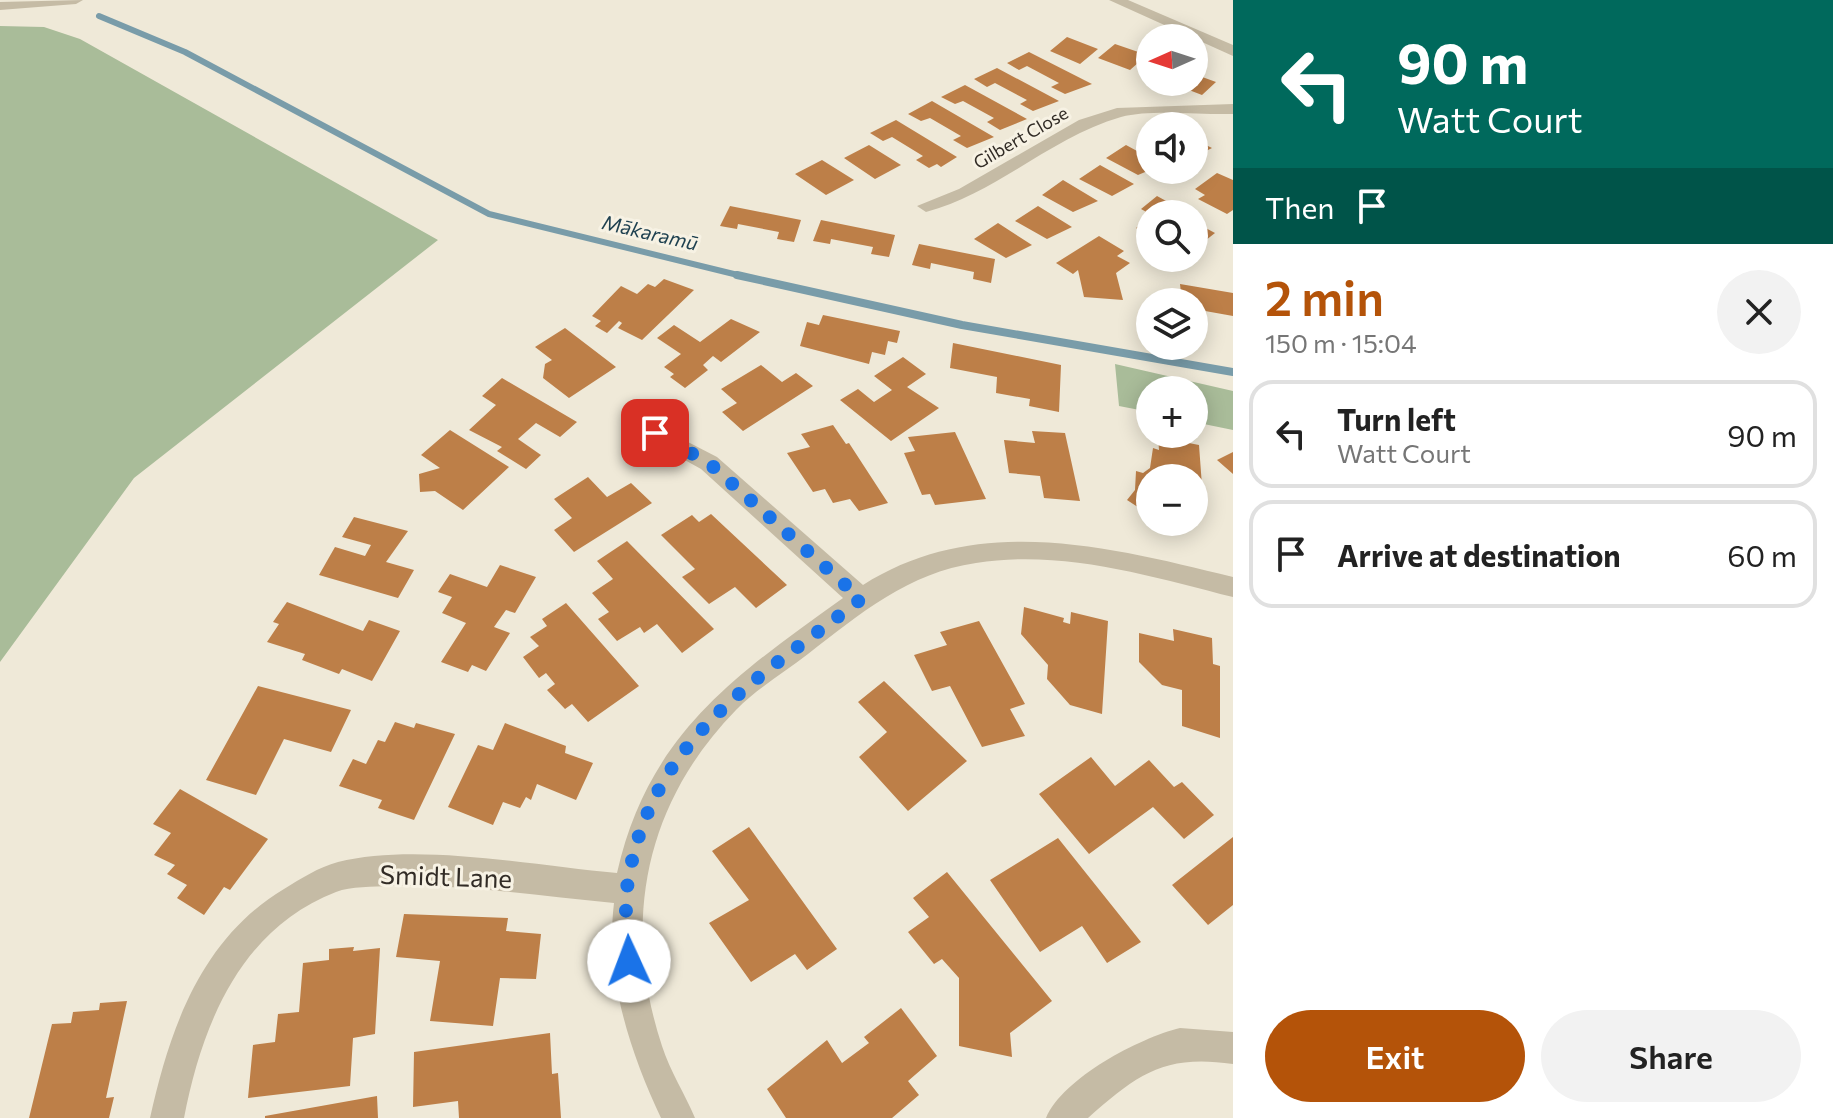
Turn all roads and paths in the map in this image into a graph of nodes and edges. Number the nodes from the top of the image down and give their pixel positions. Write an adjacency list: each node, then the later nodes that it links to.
1 (76, 0): 3 (street)
2 (1116, 0): 4 (street)
3 (0, 6)
4 (1233, 51)
5 (1233, 109): 6 (street, Gilbert Close)
6 (926, 206)
7 (655, 433): 9 (street)
8 (1233, 587): 9 (street)
9 (861, 599): 10 (street)
10 (627, 889): 12 (street, Smidt Lane); 13 (street)
11 (1233, 1048): 14 (street)
12 (167, 1118)
13 (678, 1118)
14 (1063, 1118)

